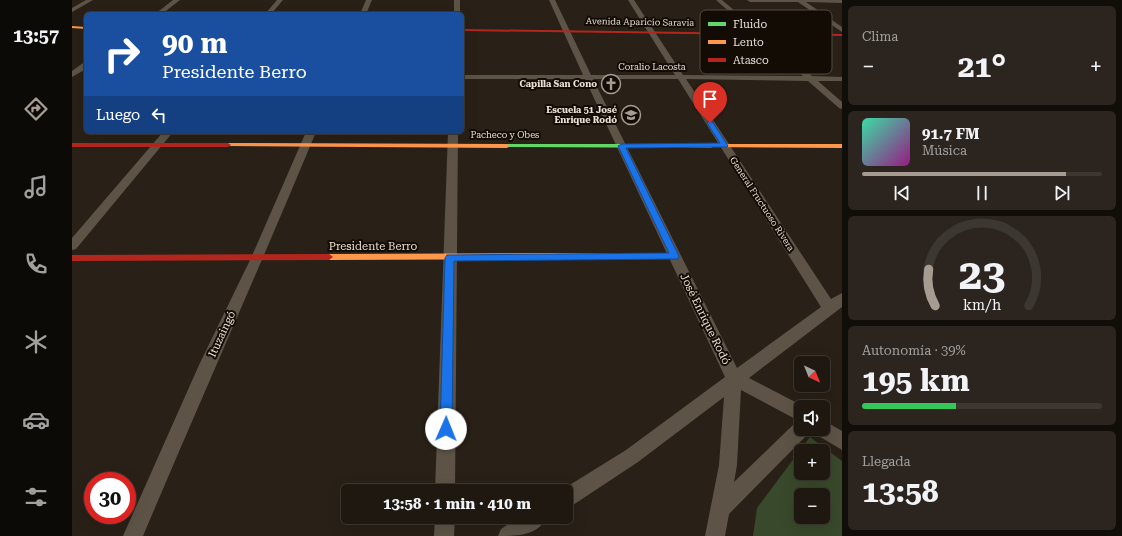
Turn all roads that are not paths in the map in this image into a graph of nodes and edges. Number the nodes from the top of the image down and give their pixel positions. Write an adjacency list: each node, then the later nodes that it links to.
1 (90, 0): 12 (street)
2 (177, 0): 15 (street)
3 (280, 0): 16 (street)
4 (369, 0): 17 (street)
5 (457, 0): 18 (street)
6 (552, 0): 24 (street, José Enrique Rodó)
7 (631, 0): 25 (street, General Fructuoso Rivera)
8 (719, 0): 13 (street)
9 (750, 0): 10 (street)
10 (800, 0): 11 (street); 14 (street)
11 (842, 1)
12 (72, 10)
13 (730, 10)
14 (814, 10)
15 (161, 12)
16 (270, 12)
17 (364, 12)
18 (457, 12)
19 (832, 23): 23 (street)
20 (72, 28): 21 (street)
21 (84, 28)
22 (464, 30): 24 (street, Avenida Aparicio Saravia)
23 (842, 30)
24 (566, 31): 25 (street, Avenida Aparicio Saravia); 34 (street, José Enrique Rodó)
25 (651, 33): 26 (street, Avenida Aparicio Saravia); 35 (street, General Fructuoso Rivera)
26 (700, 33)
27 (832, 35): 28 (street, Avenida Aparicio Saravia)
28 (842, 35)
29 (84, 66): 31 (street)
30 (804, 74): 36 (street)
31 (72, 75): 32 (street)
32 (84, 76)
33 (464, 77): 34 (street, Coralio Lacosta)
34 (587, 77): 35 (street, Coralio Lacosta); 44 (street, José Enrique Rodó)
35 (681, 77): 36 (street, Coralio Lacosta); 45 (street, General Fructuoso Rivera)
36 (810, 79): 37 (street, Coralio Lacosta); 38 (street)
37 (842, 80)
38 (842, 106)
39 (166, 134): 43 (street)
40 (308, 139): 41 (street, Pacheco y Obes); 43 (street, Pacheco y Obes); 50 (street, Ituzaingó)
41 (453, 139): 44 (street, Pacheco y Obes); 51 (street)
42 (72, 145): 43 (street, Pacheco y Obes)
43 (157, 146): 47 (street)
44 (622, 146): 45 (street, Pacheco y Obes); 48 (street, José Enrique Rodó)
45 (724, 146): 46 (street, Pacheco y Obes); 52 (street, General Fructuoso Rivera)
46 (842, 146)
47 (72, 246)
48 (675, 256): 51 (street, Presidente Berro); 53 (street, José Enrique Rodó)
49 (72, 258): 50 (street, Presidente Berro)
50 (257, 258): 51 (street, Presidente Berro); 63 (street, Ituzaingó)
51 (450, 258): 58 (street)
52 (836, 303): 53 (street)
53 (734, 378): 54 (street); 59 (street); 60 (street)
54 (794, 410)
55 (830, 433): 57 (street)
56 (794, 436): 60 (street)
57 (842, 441)
58 (445, 484)
59 (573, 494)
60 (720, 509): 66 (street)
61 (445, 524): 64 (street)
62 (526, 524): 65 (street)
63 (133, 536)
64 (444, 536)
65 (508, 536)
66 (715, 536)

